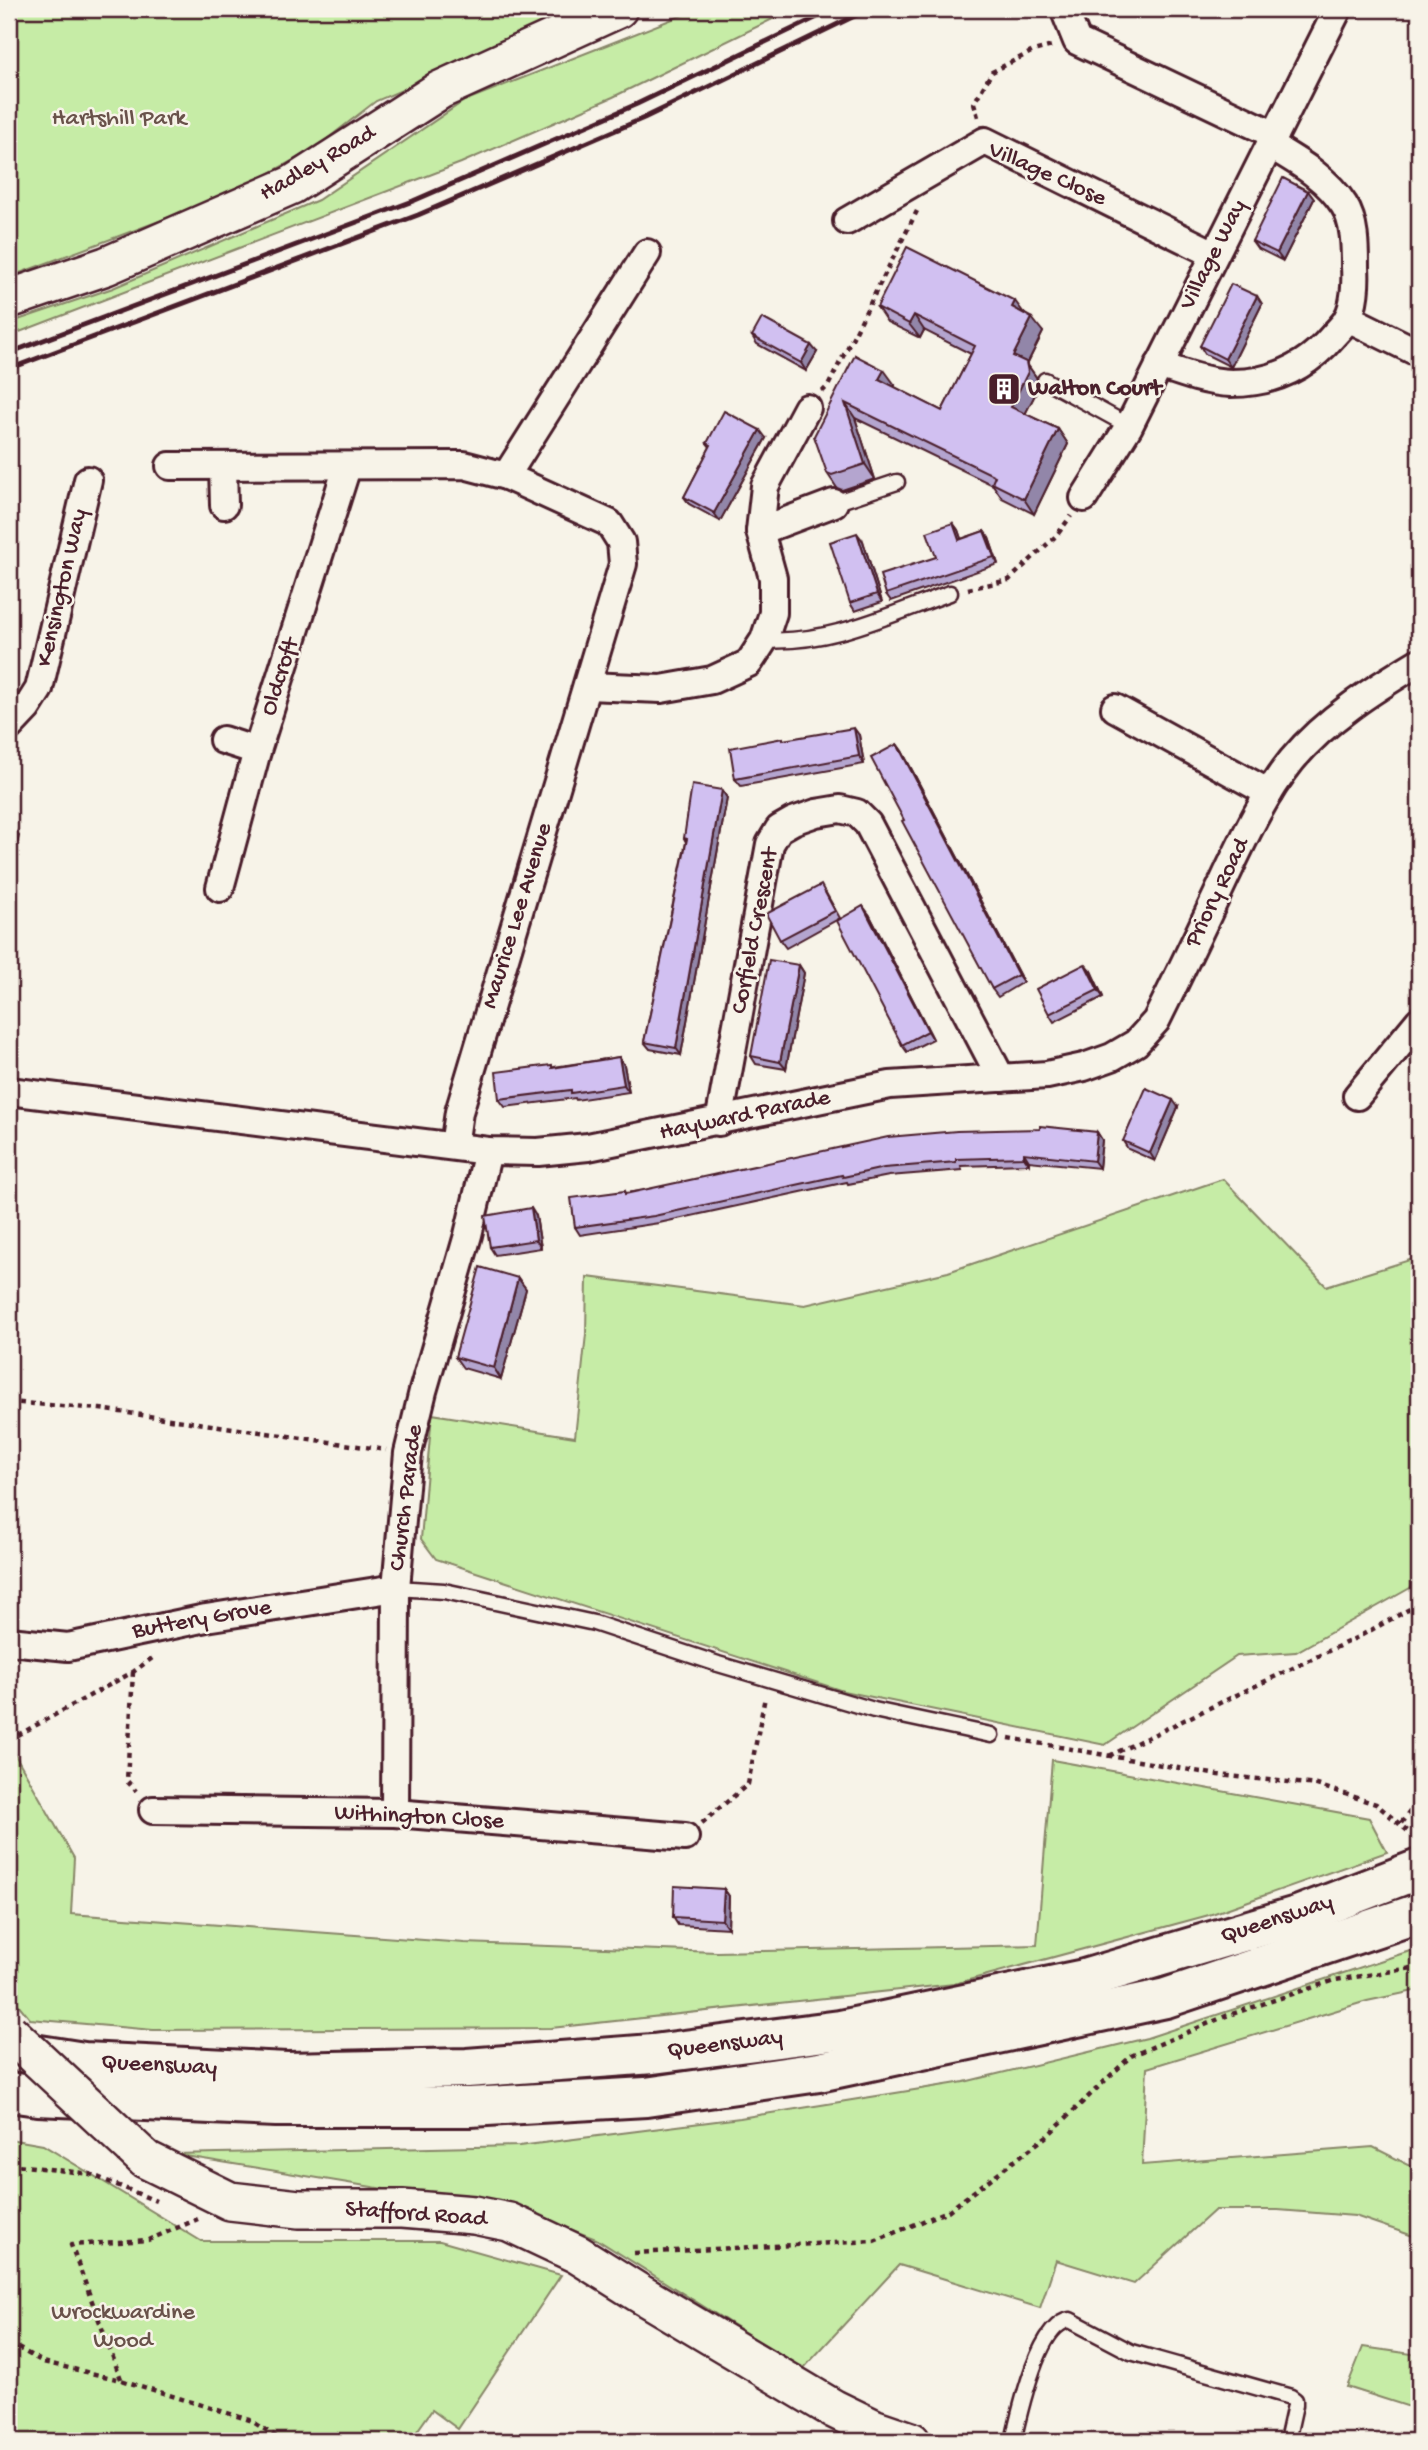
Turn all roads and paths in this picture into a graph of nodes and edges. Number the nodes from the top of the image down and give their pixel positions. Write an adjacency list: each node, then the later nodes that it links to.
1 (618, 9): 11 (street, Hadley Road)
2 (1064, 9): 4 (street)
3 (1338, 9): 5 (street, Village Way)
4 (1077, 41): 5 (street); 6 (path)
5 (1272, 140): 10 (street, Village Way); 12 (street)
6 (985, 141): 7 (street, Village Close); 10 (street, Village Close)
7 (929, 173): 8 (street, Village Close); 16 (path)
8 (847, 221)
9 (647, 253): 21 (street)
10 (1214, 254): 14 (street, Village Way)
11 (9, 299)
12 (1349, 318): 13 (street); 14 (street)
13 (1419, 353)
14 (1159, 365): 17 (street, Village Way)
15 (1045, 380): 17 (lane)
16 (807, 408): 27 (street)
17 (1129, 426): 24 (street, Village Way)
18 (170, 466): 19 (street)
19 (223, 467): 20 (street); 26 (street)
20 (347, 467): 21 (street); 35 (street, Oldcroft)
21 (506, 477): 31 (street)
22 (88, 480): 33 (street, Kensington Way)
23 (897, 482): 25 (lane)
24 (1084, 498): 28 (path)
25 (834, 503): 27 (street)
26 (224, 505)
27 (760, 531): 29 (street)
28 (950, 593): 29 (lane)
29 (764, 640): 31 (street)
30 (1419, 662): 36 (street, Priory Road)
31 (587, 686): 43 (street, Maurice Lee Avenue)
32 (1115, 708): 36 (street)
33 (9, 727)
34 (223, 740): 35 (street)
35 (257, 751): 37 (street, Oldcroft)
36 (1269, 793): 39 (street, Priory Road)
37 (219, 888)
38 (1419, 1021): 41 (street)
39 (1001, 1078): 42 (street, Hayward Parade); 42 (street, Corfield Crescent)
40 (9, 1091): 43 (street)
41 (1357, 1096)
42 (719, 1122): 44 (street, Hayward Parade)
43 (454, 1146): 44 (street, Hayward Parade)
44 (488, 1151): 46 (street, Church Parade)
45 (9, 1402): 46 (path)
46 (408, 1453): 47 (street, Church Parade)
47 (396, 1588): 49 (street, Buttery Grove); 52 (lane); 58 (street, Church Parade)
48 (1419, 1604): 55 (path)
49 (9, 1641)
50 (164, 1648): 51 (path)
51 (133, 1672): 54 (path); 57 (path)
52 (769, 1679): 53 (lane); 61 (path)
53 (991, 1735): 55 (path)
54 (9, 1740)
55 (1109, 1756): 59 (path)
56 (1419, 1800): 59 (path)
57 (153, 1810): 58 (street, Withington Close)
58 (395, 1813): 61 (street, Withington Close)
59 (1401, 1823): 60 (path)
60 (1407, 1829)
61 (685, 1838)
62 (1419, 1869): 66 (highway, Queensway)
63 (1419, 1913): 67 (highway, Queensway)
64 (1419, 1967): 73 (path)
65 (9, 2032): 69 (street, Stafford Road, bridge)
66 (9, 2050)
67 (9, 2092)
68 (9, 2164): 70 (path)
69 (230, 2201): 72 (path); 77 (street, Stafford Road)
70 (162, 2204)
71 (186, 2214): 72 (path)
72 (198, 2219): 75 (path)
73 (627, 2253)
74 (9, 2343): 75 (path)
75 (121, 2380): 76 (path)
76 (284, 2441)
77 (911, 2441)
78 (1013, 2441): 79 (lane)
79 (1287, 2441)

